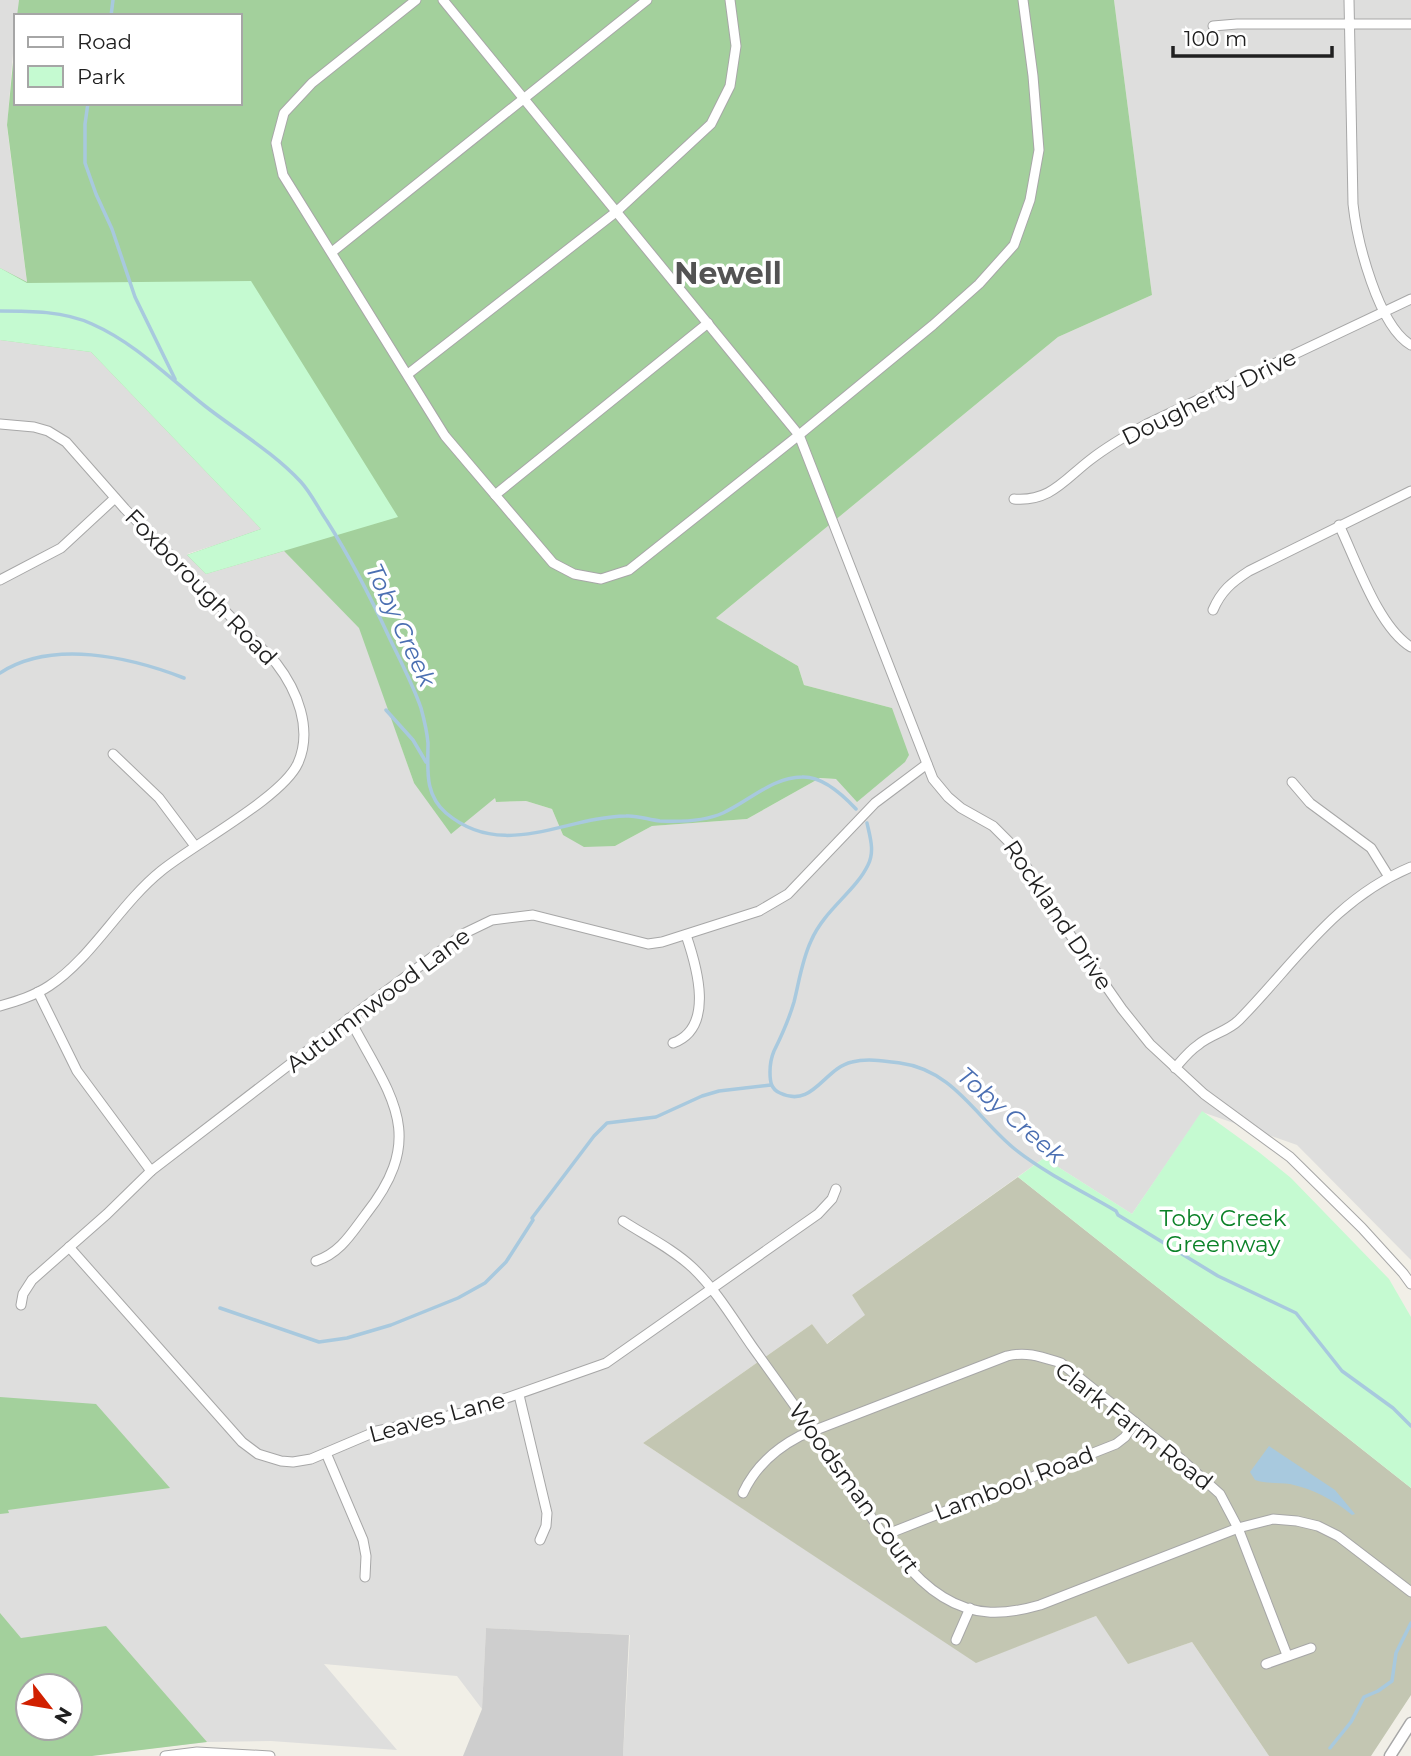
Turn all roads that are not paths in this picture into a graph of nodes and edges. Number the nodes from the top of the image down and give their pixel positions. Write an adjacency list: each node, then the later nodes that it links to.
1 (416, 0): 12 (street)
2 (443, 0): 10 (street, Rockland Drive)
3 (647, 0): 10 (street)
4 (730, 0): 11 (street)
5 (1023, 0): 19 (street)
6 (1349, 0): 8 (street)
7 (1411, 24): 8 (street)
8 (1350, 25): 9 (street); 14 (street)
9 (1213, 26)
10 (523, 98): 11 (street, Rockland Drive); 12 (street)
11 (616, 212): 15 (street, Rockland Drive); 17 (street)
12 (332, 252): 17 (street)
13 (1411, 299): 14 (street, Dougherty Drive)
14 (1385, 312): 16 (street); 23 (street, Dougherty Drive)
15 (708, 323): 19 (street, Rockland Drive); 21 (street)
16 (1411, 345)
17 (408, 374): 21 (street)
18 (0, 424): 22 (street, Foxborough Road)
19 (799, 435): 21 (street); 29 (street, Rockland Drive)
20 (1411, 491): 24 (street)
21 (495, 495)
22 (115, 498): 25 (street); 31 (street, Foxborough Road)
23 (1014, 499)
24 (1339, 525): 26 (street); 27 (street)
25 (0, 580)
26 (1213, 610)
27 (1411, 647)
28 (113, 754): 31 (street)
29 (927, 764): 34 (street, Autumnwood Lane); 39 (street, Rockland Drive)
30 (1292, 782): 33 (street)
31 (195, 846): 35 (street, Foxborough Road)
32 (1411, 867): 33 (street)
33 (1389, 877): 39 (street)
34 (687, 935): 37 (street, Autumnwood Lane); 38 (street)
35 (38, 992): 36 (street, Foxborough Road); 40 (street)
36 (0, 1006)
37 (349, 1018): 40 (street, Autumnwood Lane); 44 (street)
38 (673, 1043)
39 (1175, 1068): 45 (street, Rockland Drive)
40 (151, 1171): 43 (street, Autumnwood Lane)
41 (836, 1189): 46 (street, Leaves Lane)
42 (623, 1221): 46 (street, Woodsman Court)
43 (69, 1247): 47 (street, Autumnwood Lane); 51 (street, Leaves Lane)
44 (316, 1261)
45 (1411, 1284)
46 (711, 1290): 48 (street, Leaves Lane); 50 (street, Woodsman Court)
47 (21, 1305)
48 (519, 1395): 51 (street, Leaves Lane); 55 (street)
49 (1135, 1422): 50 (street, Clark Farm Road); 53 (street, Clark Farm Road); 54 (street, Lambool Road)
50 (813, 1430): 52 (street, Clark Farm Road); 54 (street, Woodsman Court)
51 (326, 1453): 56 (street)
52 (743, 1493)
53 (1238, 1528): 57 (street, Woodsman Court); 58 (street, Woodsman Court); 61 (street, Clark Farm Road)
54 (885, 1535): 58 (street, Woodsman Court)
55 (540, 1540)
56 (365, 1577)
57 (1411, 1592)
58 (970, 1608): 59 (street)
59 (956, 1640)
60 (1311, 1648): 61 (street)
61 (1287, 1655): 62 (street)
62 (1266, 1664)
63 (1411, 1723): 67 (street)
64 (165, 1756): 65 (street)
65 (171, 1756): 66 (street)
66 (270, 1756)
67 (1390, 1756)

